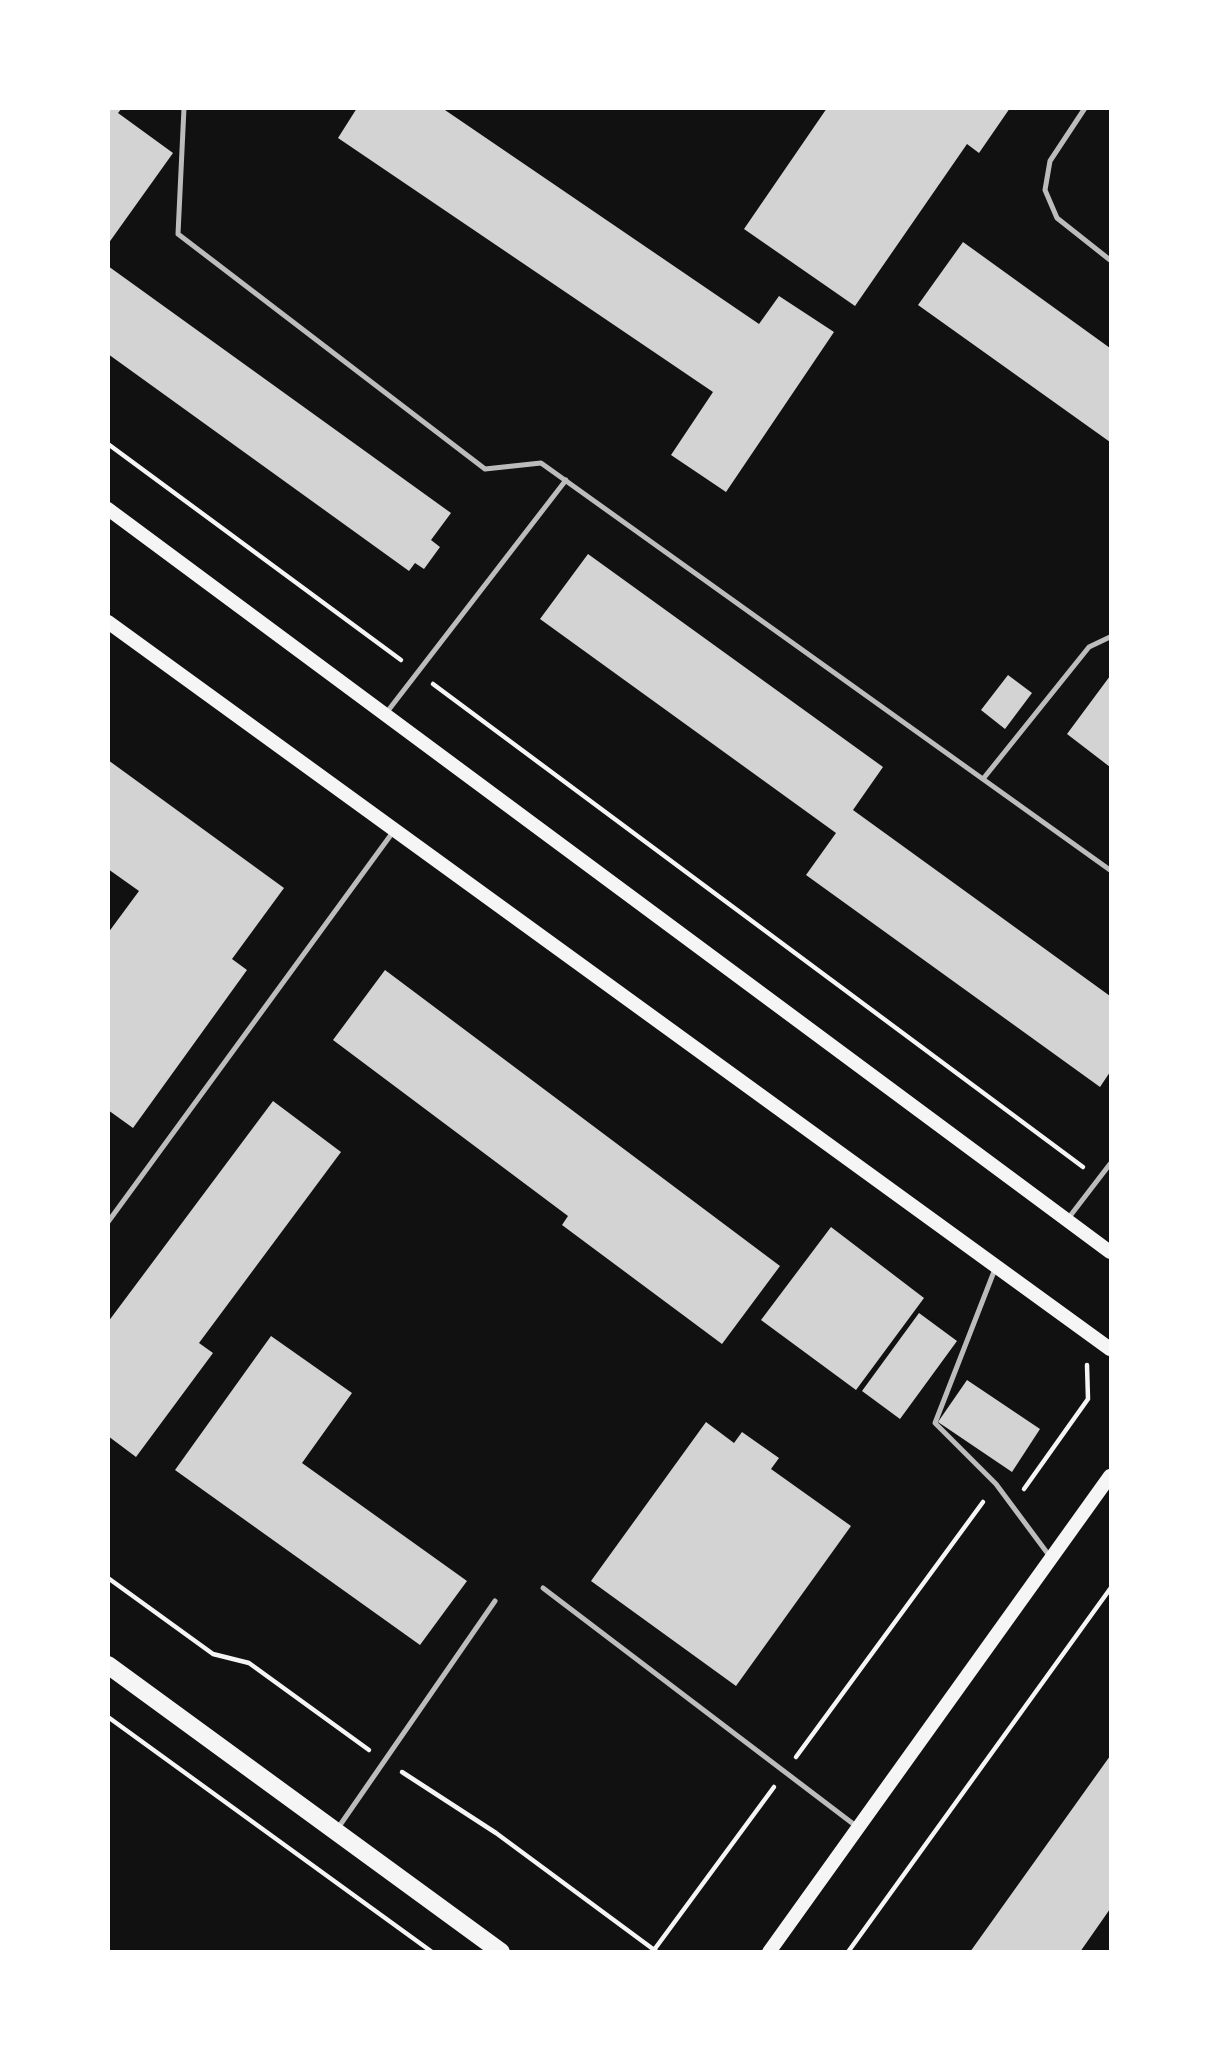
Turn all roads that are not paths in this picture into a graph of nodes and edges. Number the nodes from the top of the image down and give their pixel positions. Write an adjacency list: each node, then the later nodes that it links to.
1 (184, 108): 4 (lane)
2 (1085, 108): 3 (lane)
3 (1111, 260)
4 (566, 480): 8 (lane); 9 (lane)
5 (108, 509): 8 (main road)
6 (108, 622): 10 (main road)
7 (1111, 637): 9 (lane)
8 (385, 714): 13 (main road)
9 (983, 779): 11 (lane)
10 (394, 829): 14 (lane); 16 (main road)
11 (1111, 870)
12 (1111, 1164): 13 (lane)
13 (1067, 1220): 15 (main road)
14 (108, 1222)
15 (1111, 1252)
16 (996, 1266): 17 (main road); 19 (lane)
17 (1111, 1349)
18 (1111, 1476): 19 (main road)
19 (1052, 1558): 23 (main road)
20 (543, 1588): 23 (lane)
21 (495, 1601): 24 (lane)
22 (108, 1665): 24 (main road)
23 (858, 1828): 26 (main road)
24 (336, 1831): 25 (main road)
25 (501, 1951)
26 (769, 1951)

